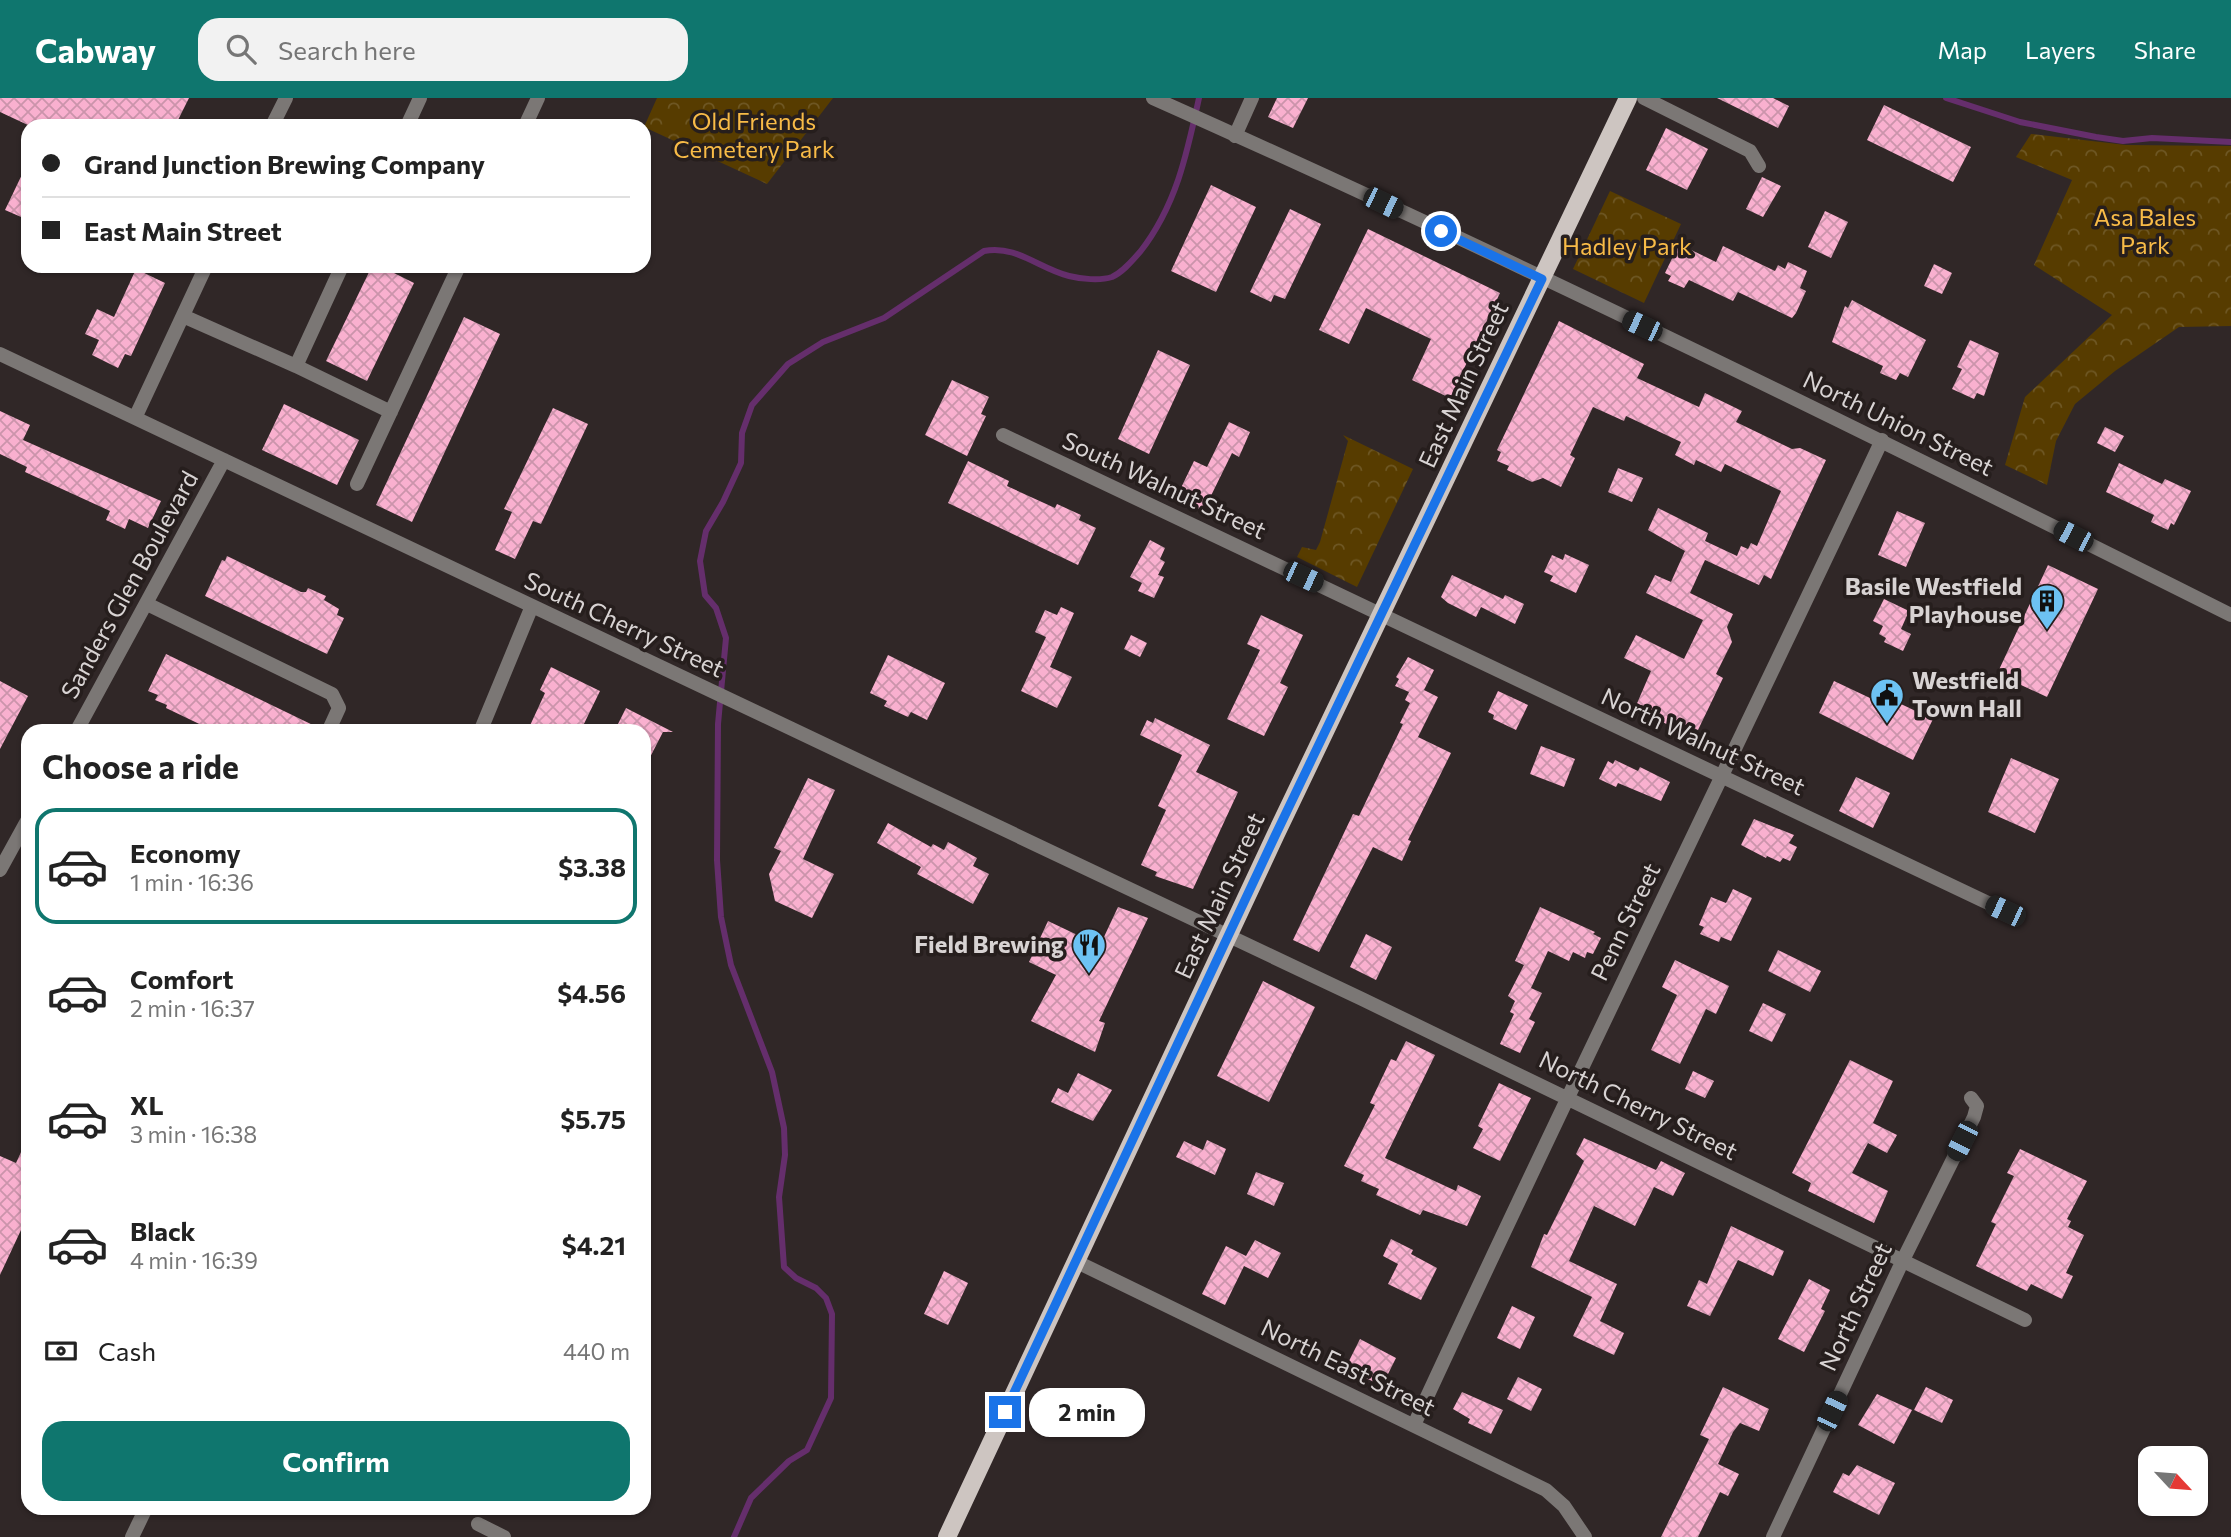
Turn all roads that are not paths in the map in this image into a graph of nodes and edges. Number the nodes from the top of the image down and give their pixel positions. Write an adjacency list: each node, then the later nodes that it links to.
1 (286, 98): 8 (street)
2 (420, 98): 9 (street)
3 (538, 98): 10 (street)
4 (1153, 98): 11 (street, North Union Street)
5 (1252, 98): 11 (street)
6 (1628, 98): 16 (main road, East Main Street)
7 (1644, 98): 12 (street)
8 (276, 119)
9 (410, 119)
10 (528, 119)
11 (1235, 136): 16 (street, North Union Street)
12 (1759, 166)
13 (203, 273): 17 (street)
14 (339, 273): 19 (street)
15 (456, 273): 20 (street)
16 (1542, 279): 23 (street, North Union Street); 28 (main road, East Main Street)
17 (183, 316): 19 (street); 21 (street)
18 (0, 354): 21 (street, South Cherry Street)
19 (296, 366): 20 (street)
20 (391, 412): 25 (street)
21 (135, 418): 24 (street, South Cherry Street)
22 (1003, 435): 28 (street, South Walnut Street)
23 (1882, 440): 29 (street, North Union Street); 33 (street, Penn Street)
24 (223, 460): 26 (street, Sanders Glen Boulevard); 27 (street, South Cherry Street)
25 (357, 484)
26 (147, 604): 30 (street, Sanders Glen Boulevard); 31 (street)
27 (532, 606): 32 (street); 37 (street, South Cherry Street)
28 (1382, 614): 33 (street, North Walnut Street); 37 (main road, East Main Street)
29 (2231, 615)
30 (80, 724)
31 (332, 724)
32 (483, 724)
33 (1723, 777): 36 (street, North Walnut Street); 38 (street, Penn Street)
34 (21, 832): 35 (street)
35 (0, 870)
36 (2005, 911)
37 (1229, 936): 38 (street, North Cherry Street); 41 (main road, East Main Street)
38 (1566, 1096): 40 (street, North Cherry Street); 43 (street, Penn Street)
39 (1972, 1098): 40 (street, North Street)
40 (1903, 1260): 42 (street, North Cherry Street); 50 (street, North Street)
41 (1074, 1261): 43 (street, North East Street); 48 (main road, East Main Street)
42 (2025, 1320)
43 (1414, 1425): 49 (street, North East Street)
44 (143, 1515): 46 (street)
45 (478, 1524): 47 (street)
46 (132, 1537)
47 (504, 1537)
48 (947, 1537)
49 (1585, 1537)
50 (1773, 1537)

